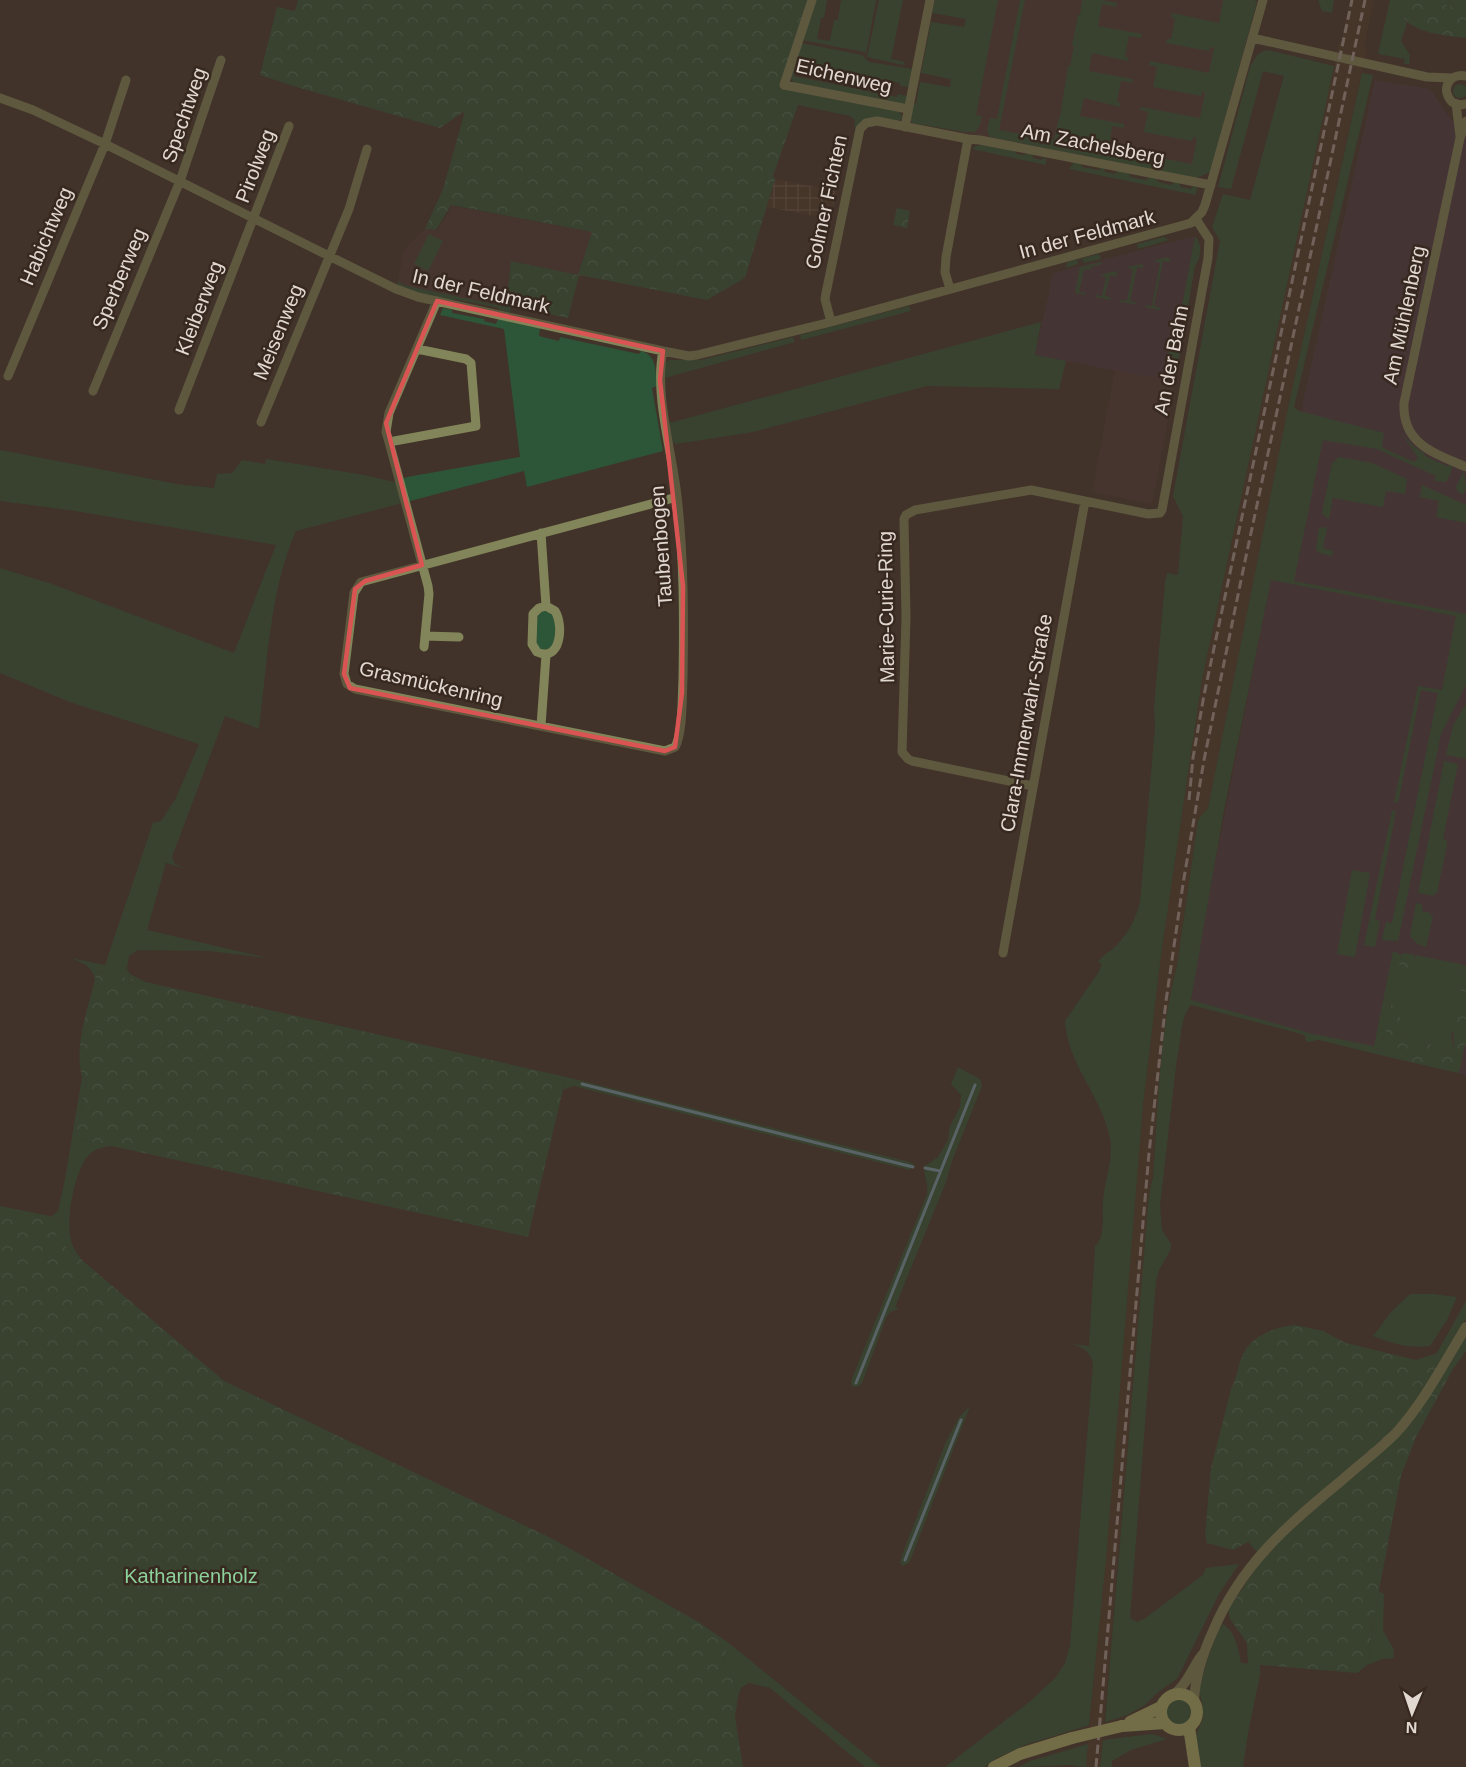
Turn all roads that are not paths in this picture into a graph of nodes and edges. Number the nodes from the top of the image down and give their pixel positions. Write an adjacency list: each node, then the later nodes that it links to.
1 (812, 0): 13 (street, Eichenweg)
2 (930, 0): 13 (street, Eichenweg)
3 (1263, 0): 4 (street)
4 (1252, 38): 7 (street, Am Mühlenberg); 22 (street)
5 (221, 60): 21 (street, Spechtweg)
6 (1466, 76): 8 (street, Am Mühlenberg)
7 (1427, 77): 8 (street, Am Mühlenberg); 10 (street, Am Mühlenberg)
8 (1452, 78): 10 (street)
9 (126, 80): 19 (street, Habichtweg)
10 (1446, 91): 12 (street, Am Mühlenberg)
11 (0, 98): 19 (street, In der Feldmark)
12 (1461, 104): 17 (street, Am Mühlenberg)
13 (908, 109): 16 (street, Eichenweg)
14 (1466, 121): 17 (street, Am Mühlenberg)
15 (290, 126): 23 (street, Pirolweg)
16 (905, 127): 18 (street, Golmer Fichten); 28 (street, Golmer Fichten)
17 (1460, 138): 36 (street, Am Mühlenberg)
18 (968, 139): 22 (street, Am Zachelsberg); 26 (street)
19 (105, 144): 21 (street, In der Feldmark); 31 (street, Habichtweg)
20 (367, 149): 25 (street, Meisenweg)
21 (180, 181): 23 (street, In der Feldmark); 32 (street, Sperberweg)
22 (1211, 185): 24 (street)
23 (253, 219): 25 (street, In der Feldmark); 33 (street, Kleiberweg)
24 (1196, 219): 26 (street, In der Feldmark); 39 (street, An der Bahn)
25 (329, 256): 27 (street, In der Feldmark); 34 (street, Meisenweg)
26 (950, 289): 28 (street, In der Feldmark)
27 (437, 301): 29 (street); 30 (street, In der Feldmark)
28 (831, 322): 30 (street, In der Feldmark)
29 (417, 349): 35 (street); 35 (street)
30 (663, 351): 37 (street, Taubenbogen)
31 (8, 376)
32 (93, 391)
33 (179, 410)
34 (261, 422)
35 (389, 442): 41 (street)
36 (1466, 467)
37 (677, 497): 40 (street, Grasmückenring); 48 (street, Taubenbogen)
38 (1085, 501): 39 (street, Marie-Curie-Ring); 49 (street, Clara-Immerwahr-Straße); 49 (street, Marie-Curie-Ring)
39 (1162, 510)
40 (541, 533): 41 (street, Grasmückenring); 42 (street)
41 (422, 565): 43 (street); 47 (street, Grasmückenring)
42 (546, 606): 46 (street); 46 (street)
43 (425, 636): 44 (street); 45 (street)
44 (459, 637)
45 (424, 647)
46 (546, 655): 47 (street)
47 (541, 726): 48 (street, Grasmückenring)
48 (678, 740)
49 (1033, 786): 50 (street, Clara-Immerwahr-Straße)
50 (1003, 953)
51 (1466, 1327): 52 (street)
52 (1203, 1655): 53 (street); 54 (street)
53 (1174, 1694): 54 (main road); 55 (main road)
54 (1194, 1701): 58 (main road)
55 (1161, 1707): 56 (main road); 57 (main road)
56 (1165, 1723): 57 (main road); 58 (main road)
57 (1123, 1726): 59 (main road, bridge)
58 (1184, 1729): 60 (main road)
59 (994, 1767)
60 (1195, 1767)

